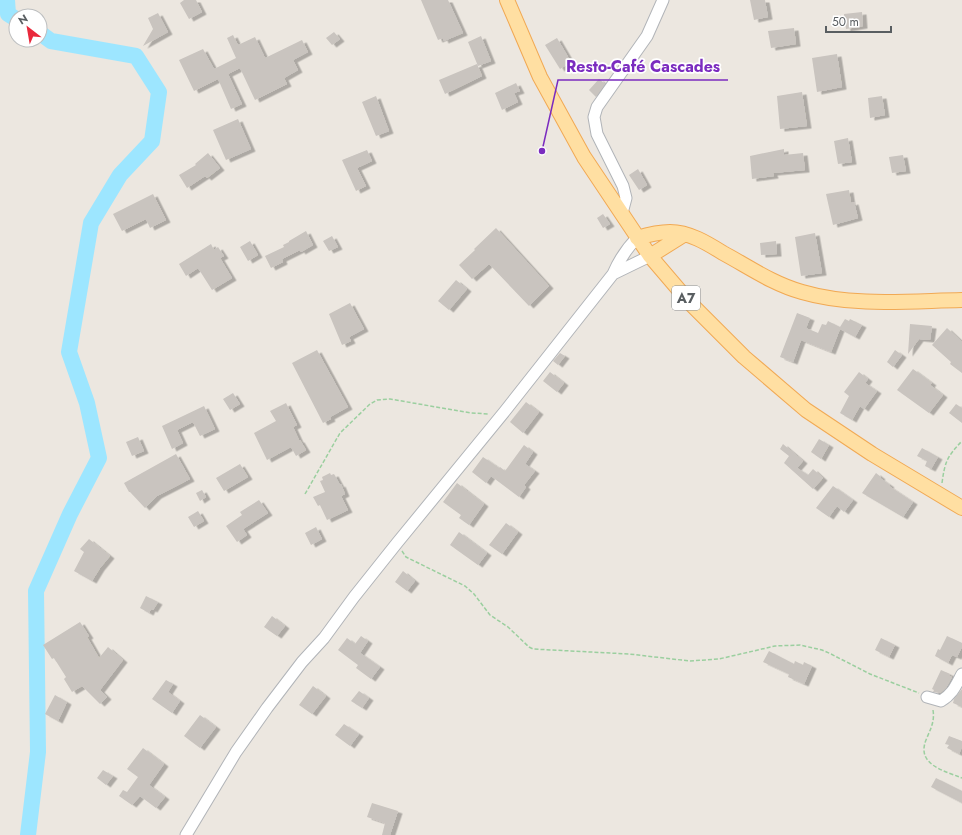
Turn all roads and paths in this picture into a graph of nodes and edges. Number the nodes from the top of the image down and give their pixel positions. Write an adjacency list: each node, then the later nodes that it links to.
1 (507, 0): 3 (main road, A7)
2 (663, 0): 3 (street)
3 (622, 213): 5 (main road, A7)
4 (685, 234): 5 (main road); 6 (main road); 8 (main road)
5 (637, 238): 6 (main road, A7); 7 (street)
6 (650, 256): 7 (street); 12 (main road, A7)
7 (613, 274): 9 (street)
8 (962, 300)
9 (504, 411): 11 (path); 14 (street)
10 (962, 441): 12 (path)
11 (304, 494)
12 (941, 495): 13 (main road, A7)
13 (962, 508)
14 (396, 543): 16 (path); 18 (street)
15 (962, 674): 16 (street)
16 (927, 697): 17 (path)
17 (962, 778)
18 (186, 835)

